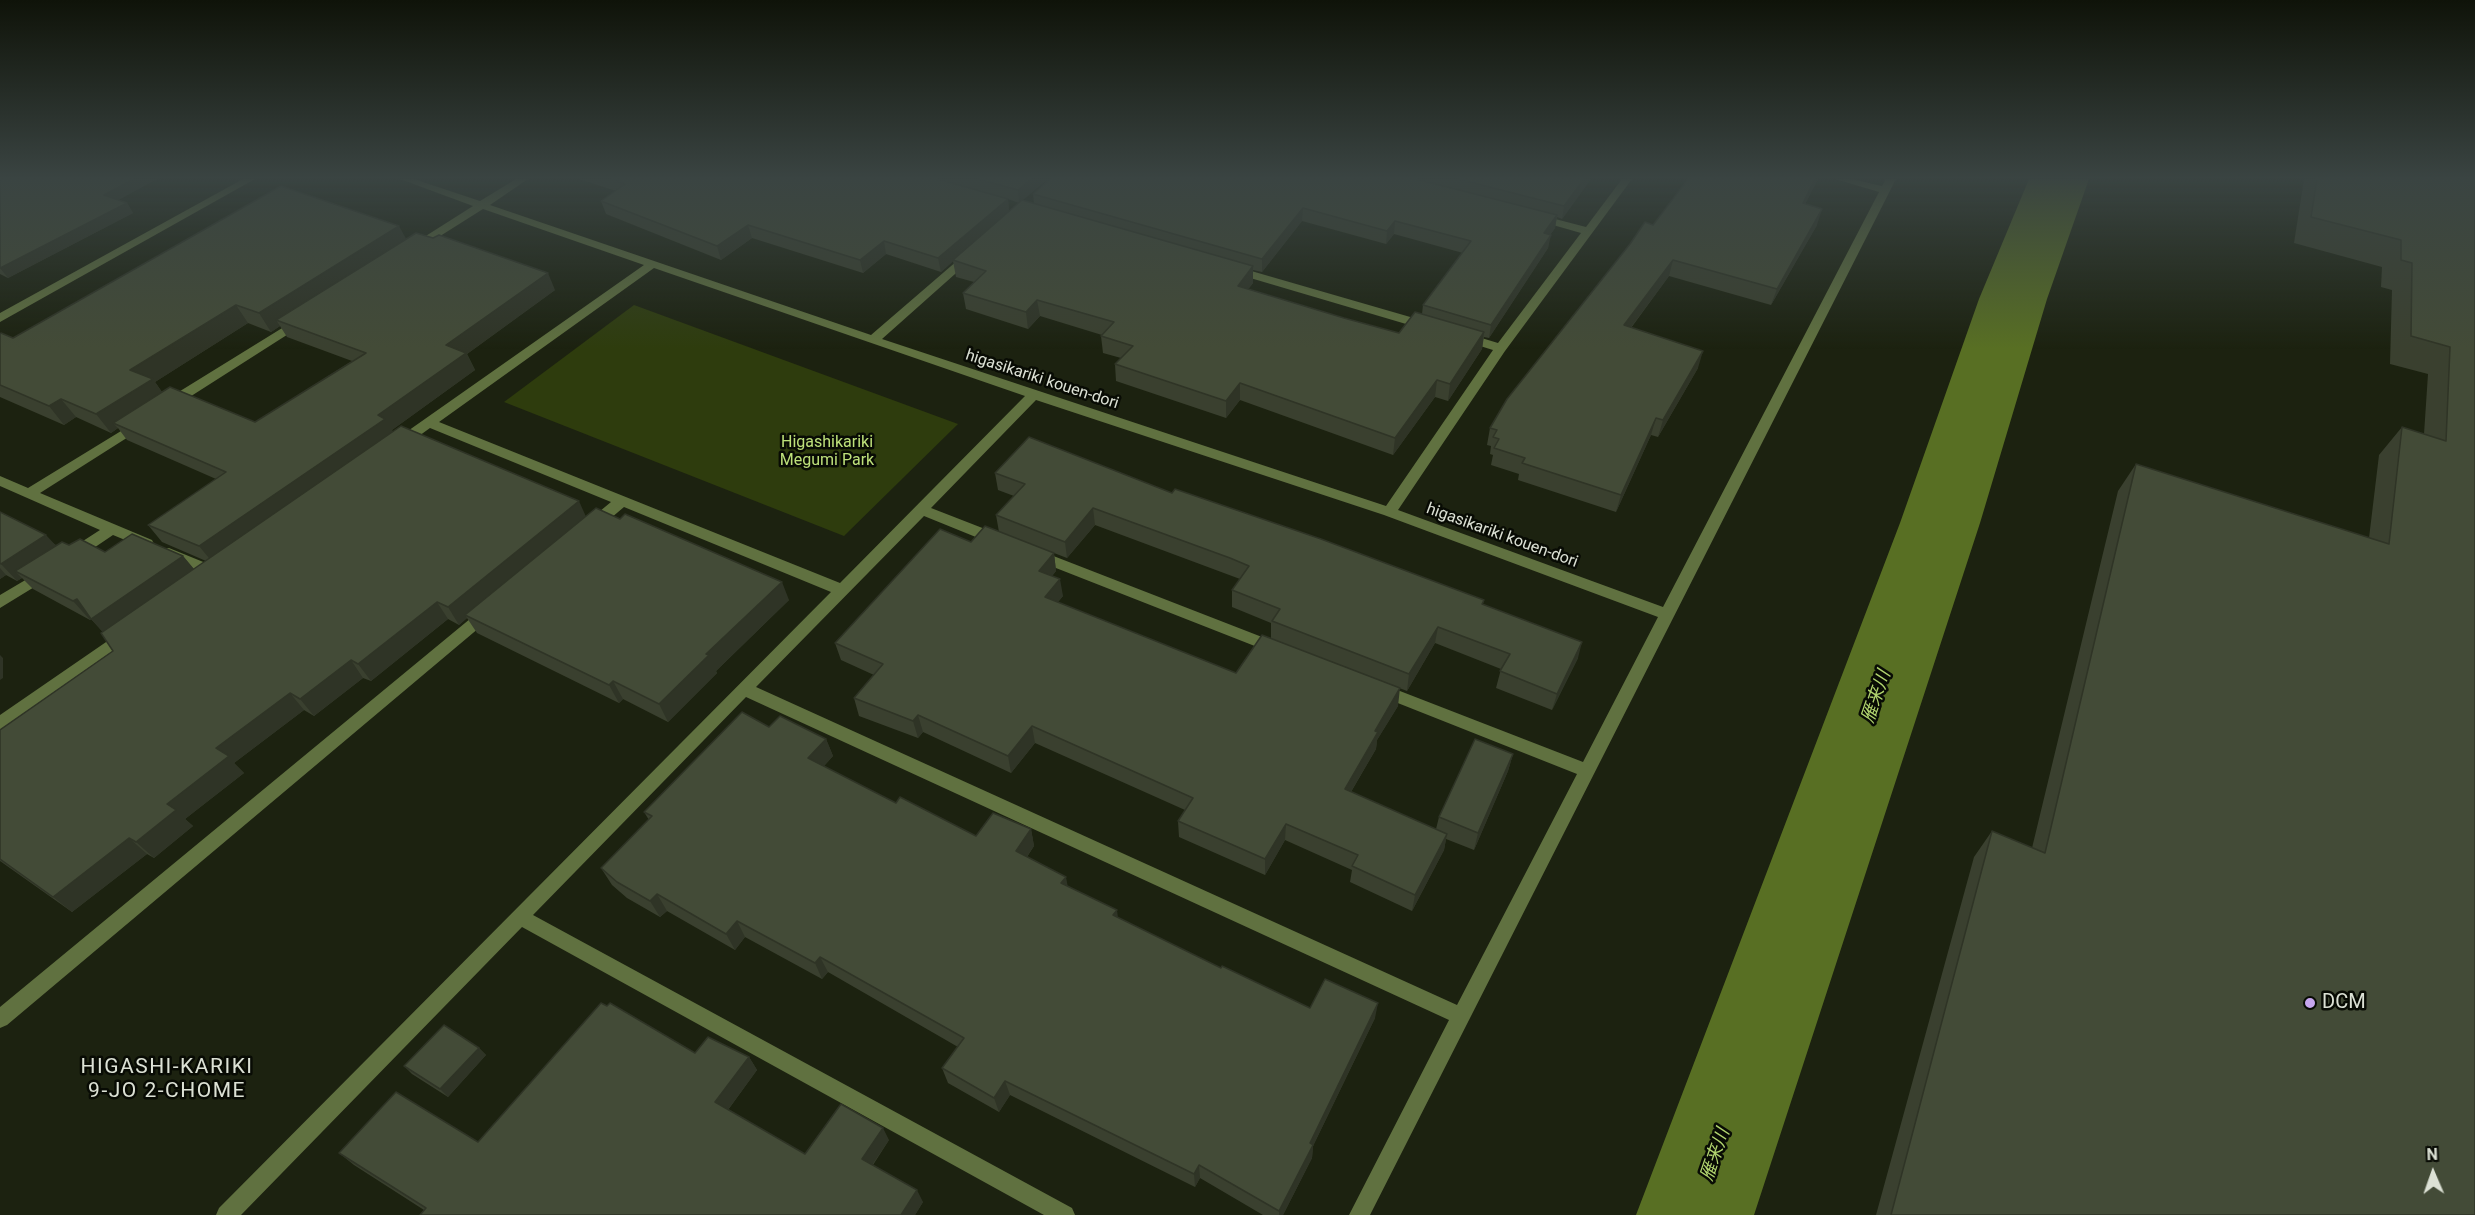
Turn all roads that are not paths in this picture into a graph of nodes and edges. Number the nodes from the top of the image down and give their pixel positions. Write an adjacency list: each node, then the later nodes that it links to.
1 (148, 236): 11 (street)
2 (433, 236): 7 (street)
3 (573, 236): 8 (street, higasikariki kouen-dori)
4 (1585, 236): 13 (street)
5 (1862, 236): 28 (street)
6 (979, 248): 12 (street)
7 (398, 258)
8 (654, 263): 12 (street, higasikariki kouen-dori); 15 (street)
9 (1217, 266): 13 (street)
10 (309, 315): 18 (street)
11 (0, 318)
12 (873, 340): 14 (street, higasikariki kouen-dori)
13 (1501, 348): 21 (street)
14 (1034, 395): 20 (street); 21 (street, higasikariki kouen-dori)
15 (429, 423): 16 (street); 19 (street)
16 (390, 450)
17 (0, 481): 18 (street)
18 (30, 493): 22 (street)
19 (623, 500): 23 (street); 25 (street)
20 (921, 509): 25 (street); 30 (street)
21 (1389, 512): 28 (street, higasikariki kouen-dori)
22 (111, 529): 24 (street); 27 (street)
23 (578, 538)
24 (214, 572)
25 (842, 590): 32 (street)
26 (504, 599): 37 (street)
27 (0, 602)
28 (1668, 614): 34 (street)
29 (136, 627): 33 (street)
30 (1294, 656)
31 (1371, 686): 34 (street)
32 (744, 689): 35 (street); 36 (street)
33 (0, 724)
34 (1588, 771): 36 (street)
35 (520, 917): 38 (street); 39 (street)
36 (1462, 1017): 40 (street)
37 (0, 1019)
38 (234, 1212)
39 (1065, 1215)
40 (1359, 1215)

